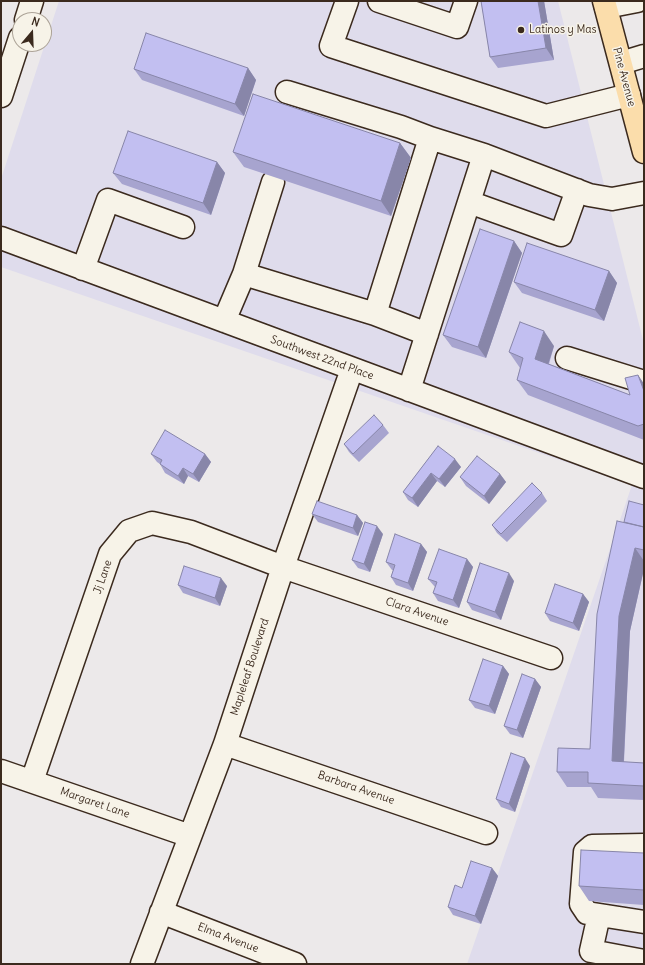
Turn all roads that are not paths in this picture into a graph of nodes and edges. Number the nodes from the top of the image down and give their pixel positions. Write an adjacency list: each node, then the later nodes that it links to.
1 (32, 1): 7 (street)
2 (347, 1): 12 (street)
3 (379, 1): 4 (street)
4 (466, 1)
5 (637, 1): 6 (street)
6 (605, 4): 10 (highway, Pine Avenue)
7 (29, 12)
8 (15, 52): 13 (street)
9 (644, 56): 10 (street)
10 (621, 63): 12 (highway, Pine Avenue)
11 (287, 92): 14 (street)
12 (629, 95): 15 (highway, Pine Avenue)
13 (1, 96)
14 (430, 138): 16 (street); 25 (street)
15 (644, 152)
16 (484, 155): 18 (street); 20 (street)
17 (273, 182): 24 (street)
18 (577, 190): 19 (street); 20 (street)
19 (644, 193)
20 (469, 202): 27 (street)
21 (183, 227): 23 (street)
22 (1, 238): 23 (street, Southwest 22nd Place)
23 (84, 269): 26 (street, Southwest 22nd Place)
24 (244, 274): 25 (street); 26 (street)
25 (375, 314): 27 (street)
26 (224, 321): 29 (street, Southwest 22nd Place)
27 (427, 334): 31 (street)
28 (567, 358): 30 (street)
29 (352, 369): 31 (street, Southwest 22nd Place); 33 (street, Mapleleaf Boulevard)
30 (644, 382)
31 (409, 390): 32 (street, Southwest 22nd Place)
32 (644, 477)
33 (283, 567): 34 (street, Clara Avenue); 35 (street, Mapleleaf Boulevard); 37 (street, Jj Lane)
34 (552, 658)
35 (225, 744): 38 (street, Barbara Avenue); 39 (street, Mapleleaf Boulevard)
36 (1, 771): 37 (street, Margaret Lane)
37 (32, 781): 39 (street, Margaret Lane)
38 (486, 833)
39 (190, 836): 41 (street, Mapleleaf Boulevard)
40 (644, 845): 42 (street)
41 (161, 912): 45 (street, Mapleleaf Boulevard); 46 (street, Elma Avenue)
42 (599, 915): 43 (street); 44 (street)
43 (644, 922)
44 (644, 961)
45 (142, 964)
46 (295, 964)

